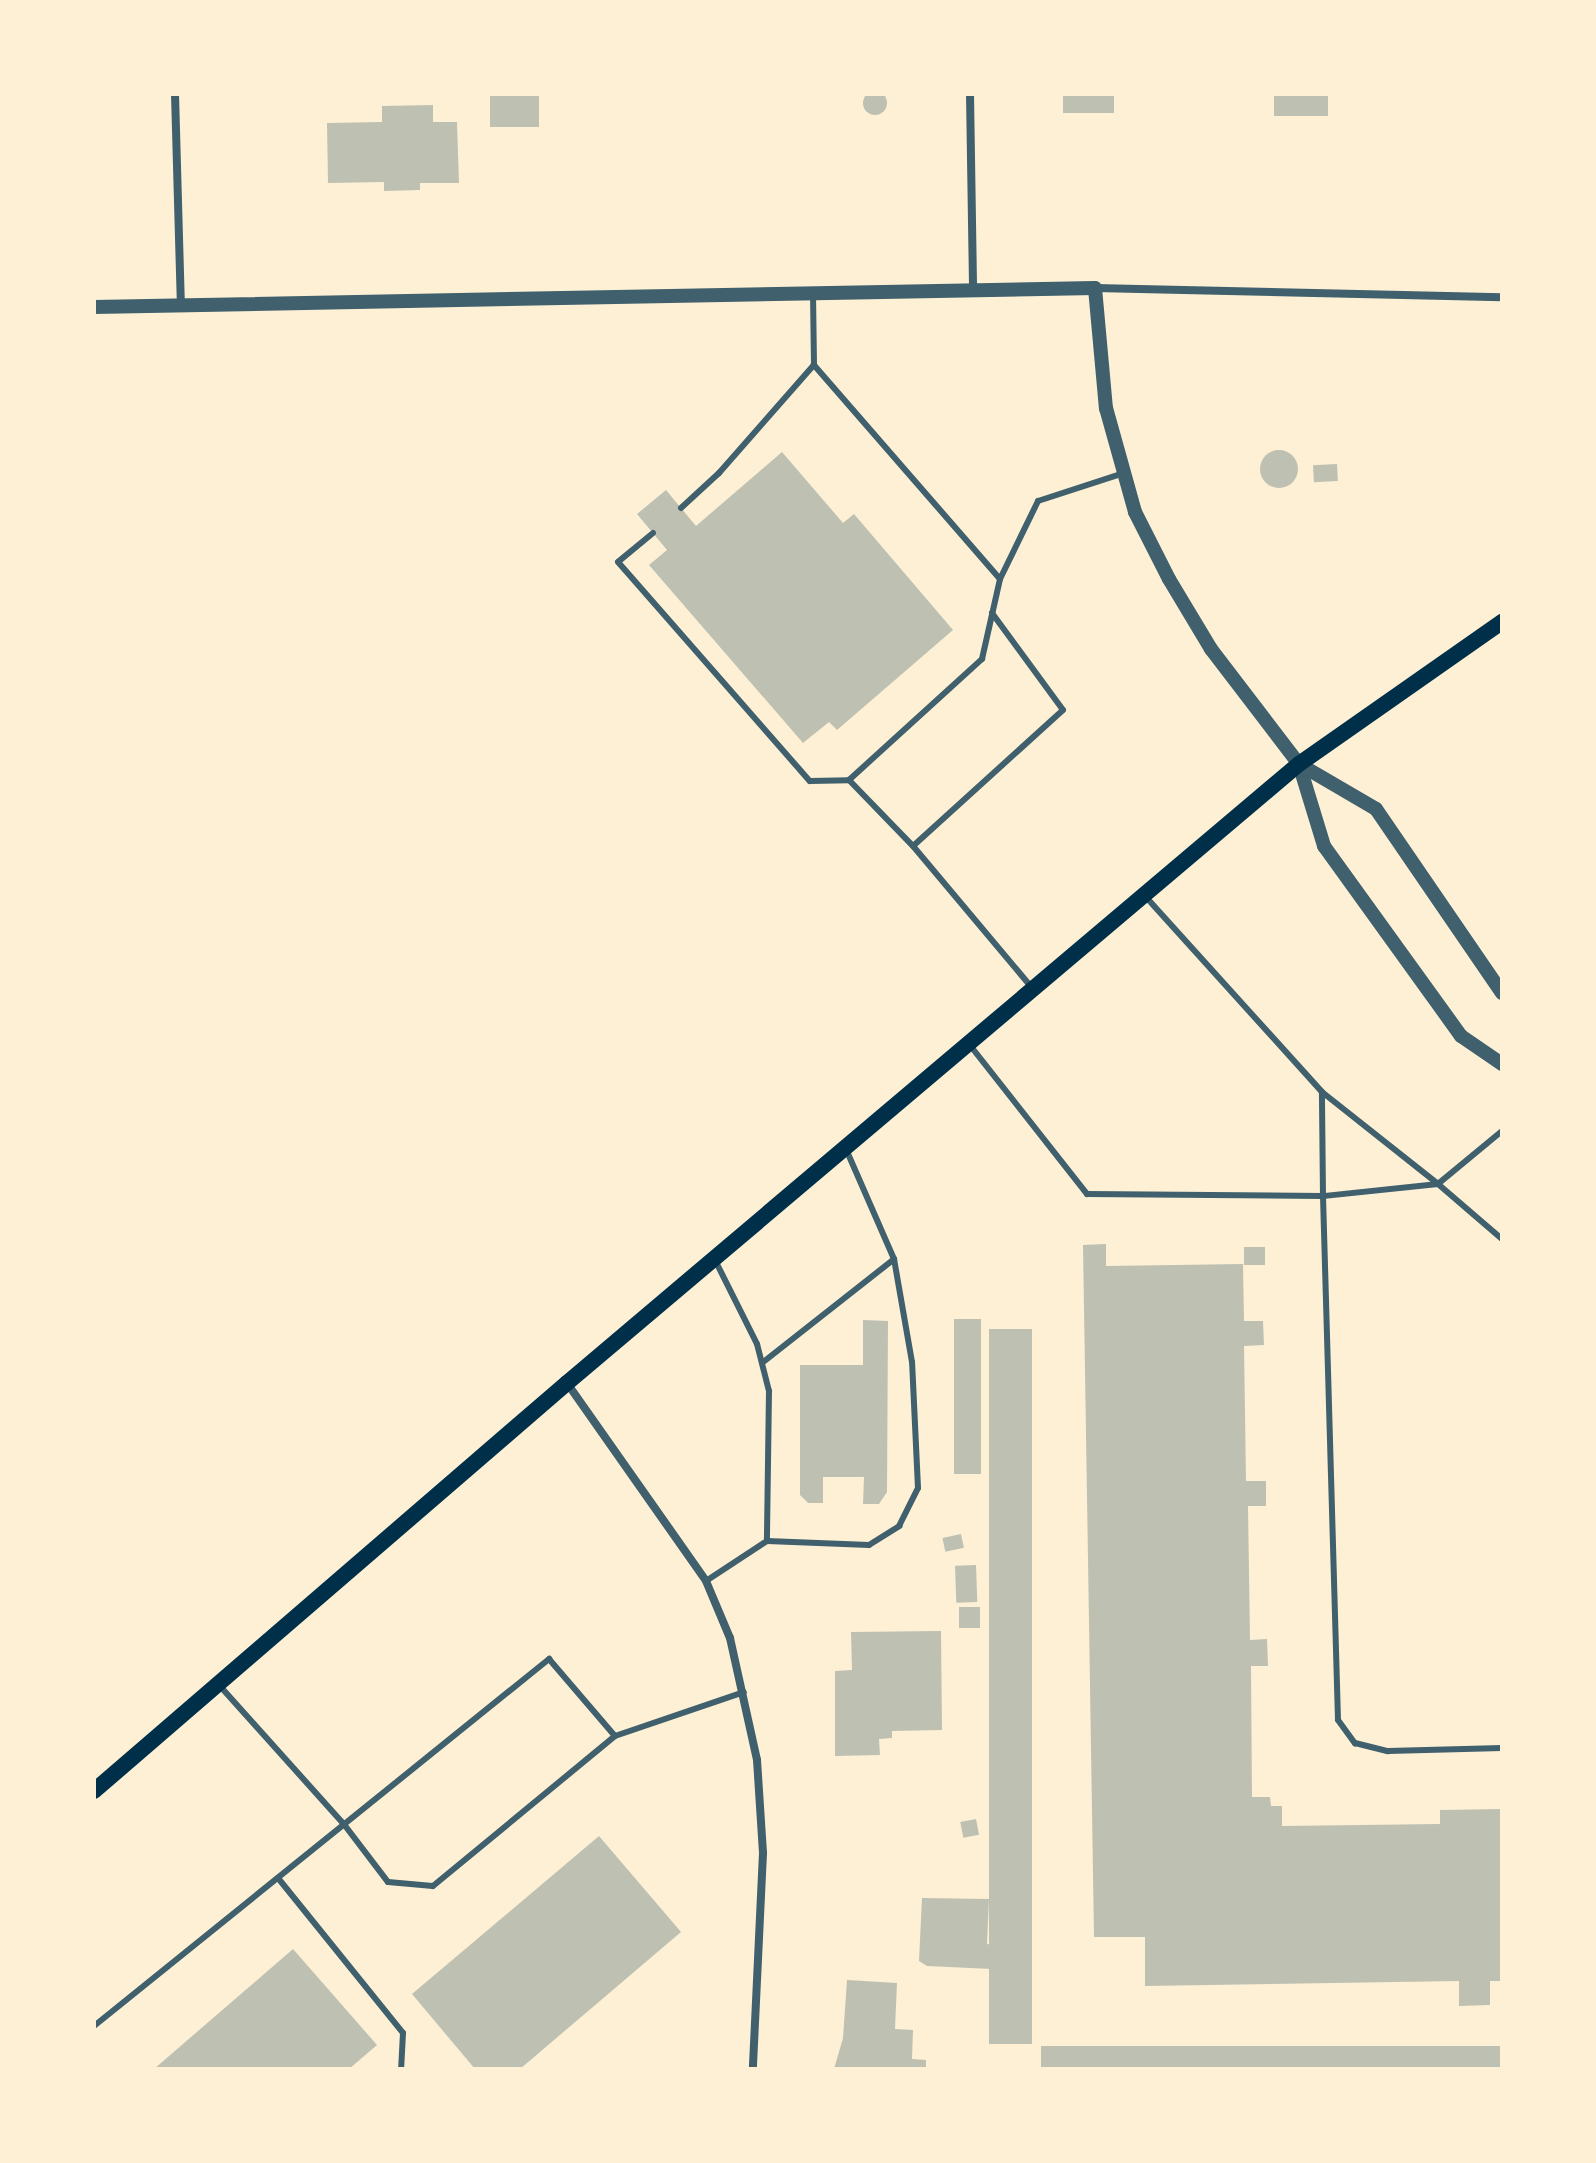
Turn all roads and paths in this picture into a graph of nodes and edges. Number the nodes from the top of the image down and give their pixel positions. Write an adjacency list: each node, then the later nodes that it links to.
1 (175, 94): 8 (street)
2 (970, 94): 4 (street)
3 (1095, 288): 4 (street); 6 (street); 10 (street)
4 (973, 290): 5 (street)
5 (813, 292): 8 (street); 9 (lane)
6 (1502, 297)
7 (94, 307): 8 (street)
8 (181, 307)
9 (814, 365): 11 (lane); 13 (lane)
10 (1124, 473): 13 (lane); 16 (street)
11 (681, 508)
12 (653, 533): 17 (lane)
13 (1000, 579): 14 (lane)
14 (992, 613): 17 (lane); 18 (lane)
15 (1502, 622): 16 (main road)
16 (1299, 764): 19 (main road); 21 (street); 23 (street)
17 (849, 780): 18 (lane)
18 (913, 846): 20 (lane)
19 (1145, 895): 20 (main road); 24 (lane)
20 (1033, 989): 22 (main road)
21 (1502, 993)
22 (969, 1044): 26 (main road); 28 (lane)
23 (1502, 1064)
24 (1322, 1092): 27 (lane); 28 (lane)
25 (1502, 1131): 27 (lane)
26 (846, 1147): 30 (main road); 31 (lane)
27 (1438, 1184): 28 (lane); 29 (lane)
28 (1323, 1196): 39 (lane)
29 (1502, 1239)
30 (714, 1259): 32 (lane); 33 (main road)
31 (894, 1259): 32 (lane); 34 (lane)
32 (762, 1363): 34 (lane)
33 (567, 1383): 35 (street); 36 (main road)
34 (767, 1541): 35 (lane)
35 (706, 1581): 37 (street)
36 (218, 1684): 40 (main road); 41 (lane)
37 (744, 1692): 38 (lane); 45 (street)
38 (615, 1736): 41 (lane); 41 (lane)
39 (1502, 1748)
40 (94, 1791)
41 (343, 1823): 42 (lane)
42 (278, 1878): 43 (lane); 44 (lane)
43 (94, 2026)
44 (401, 2069)
45 (753, 2069)

